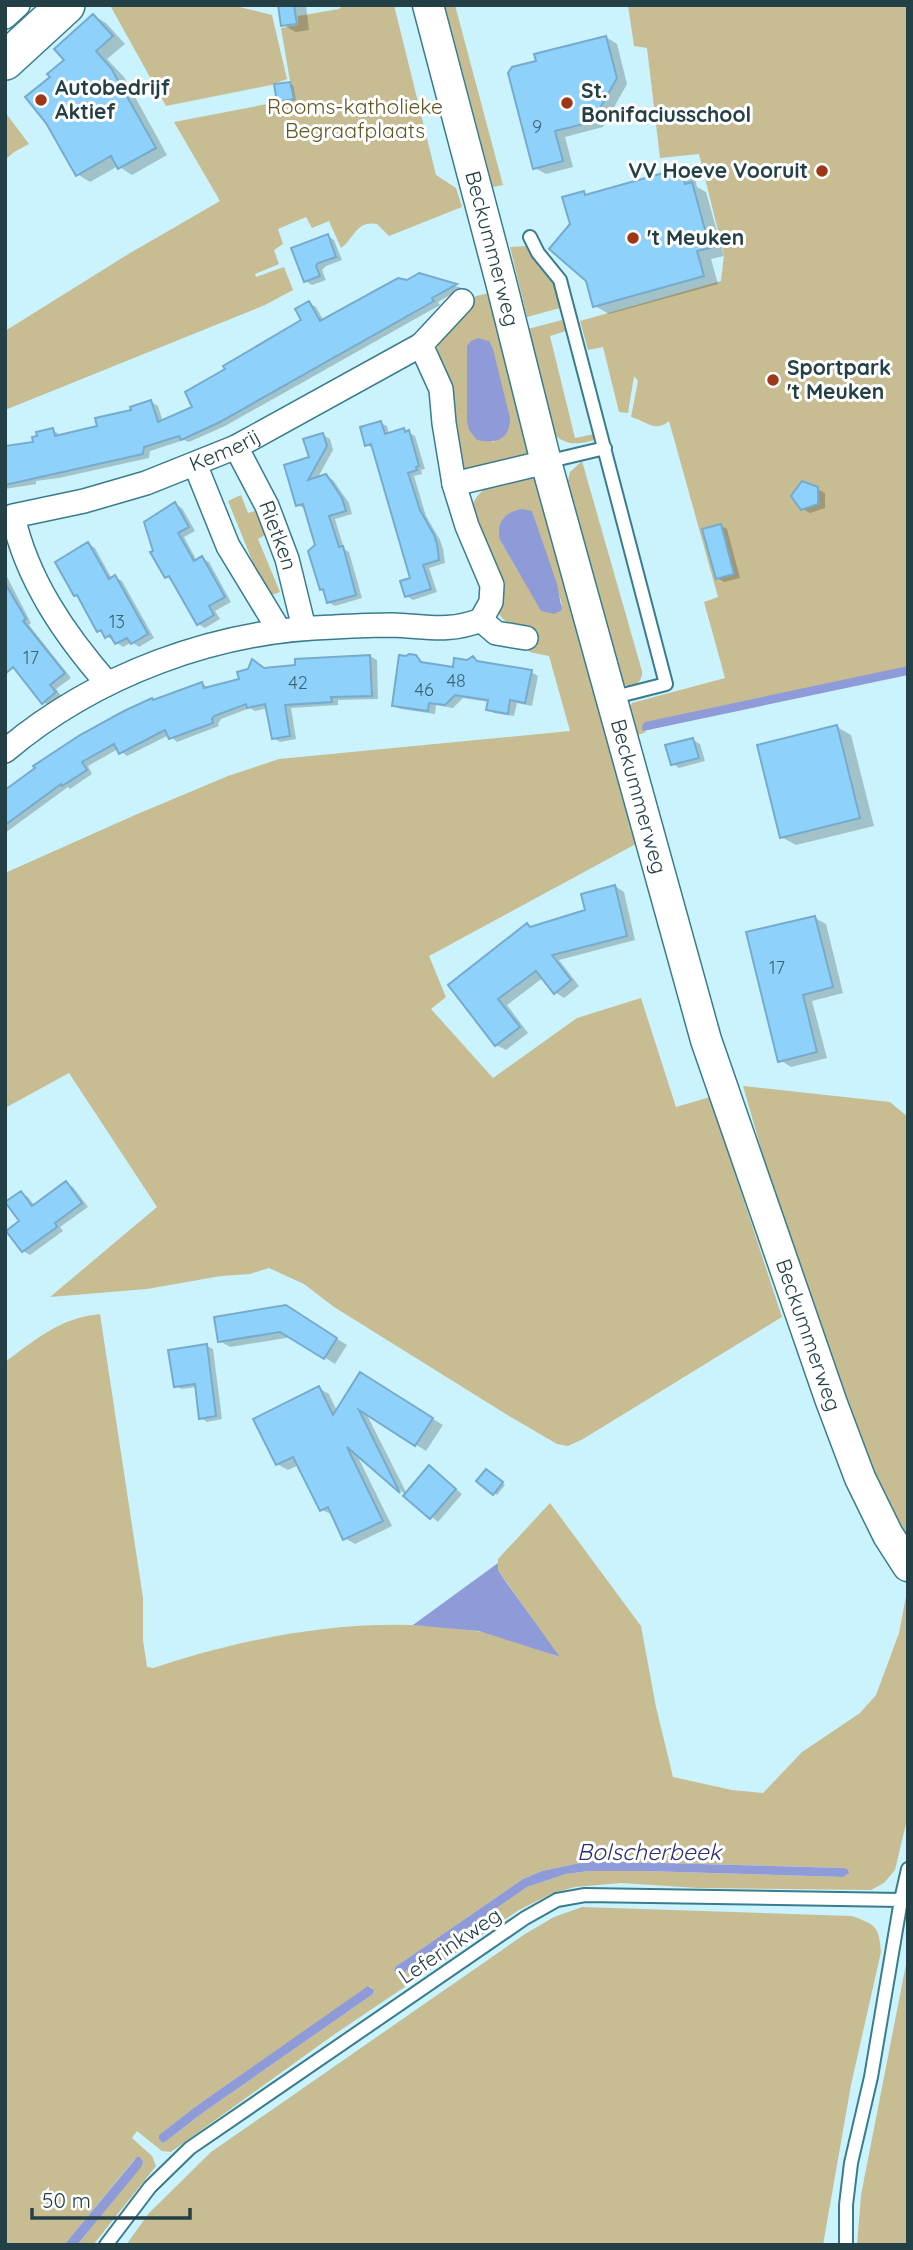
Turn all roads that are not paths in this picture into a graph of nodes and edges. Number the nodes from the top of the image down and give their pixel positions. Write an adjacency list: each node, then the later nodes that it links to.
1 (18, 5): 4 (street)
2 (66, 5): 5 (main road)
3 (428, 5): 11 (street, Beckummerweg)
4 (5, 17)
5 (5, 61)
6 (530, 237): 10 (lane)
7 (462, 301): 8 (street, Kemerij)
8 (421, 345): 9 (street, Kemerij); 13 (street)
9 (236, 447): 12 (street, Kemerij); 16 (street, Rietken)
10 (605, 448): 11 (lane); 20 (lane)
11 (546, 462): 13 (street); 20 (street, Beckummerweg)
12 (195, 464): 14 (street, Kemerij); 17 (street, Rietken)
13 (454, 484): 15 (street)
14 (9, 517): 19 (street, Kemerij)
15 (481, 620): 16 (street); 18 (street)
16 (304, 628): 17 (street)
17 (279, 630): 19 (street)
18 (526, 639)
19 (107, 683): 21 (street)
20 (611, 698): 22 (street, Beckummerweg)
21 (5, 751)
22 (908, 1566)
23 (908, 1868): 24 (lane)
24 (901, 1900): 25 (lane, Leferinkweg); 26 (lane)
25 (106, 2245)
26 (846, 2245)

